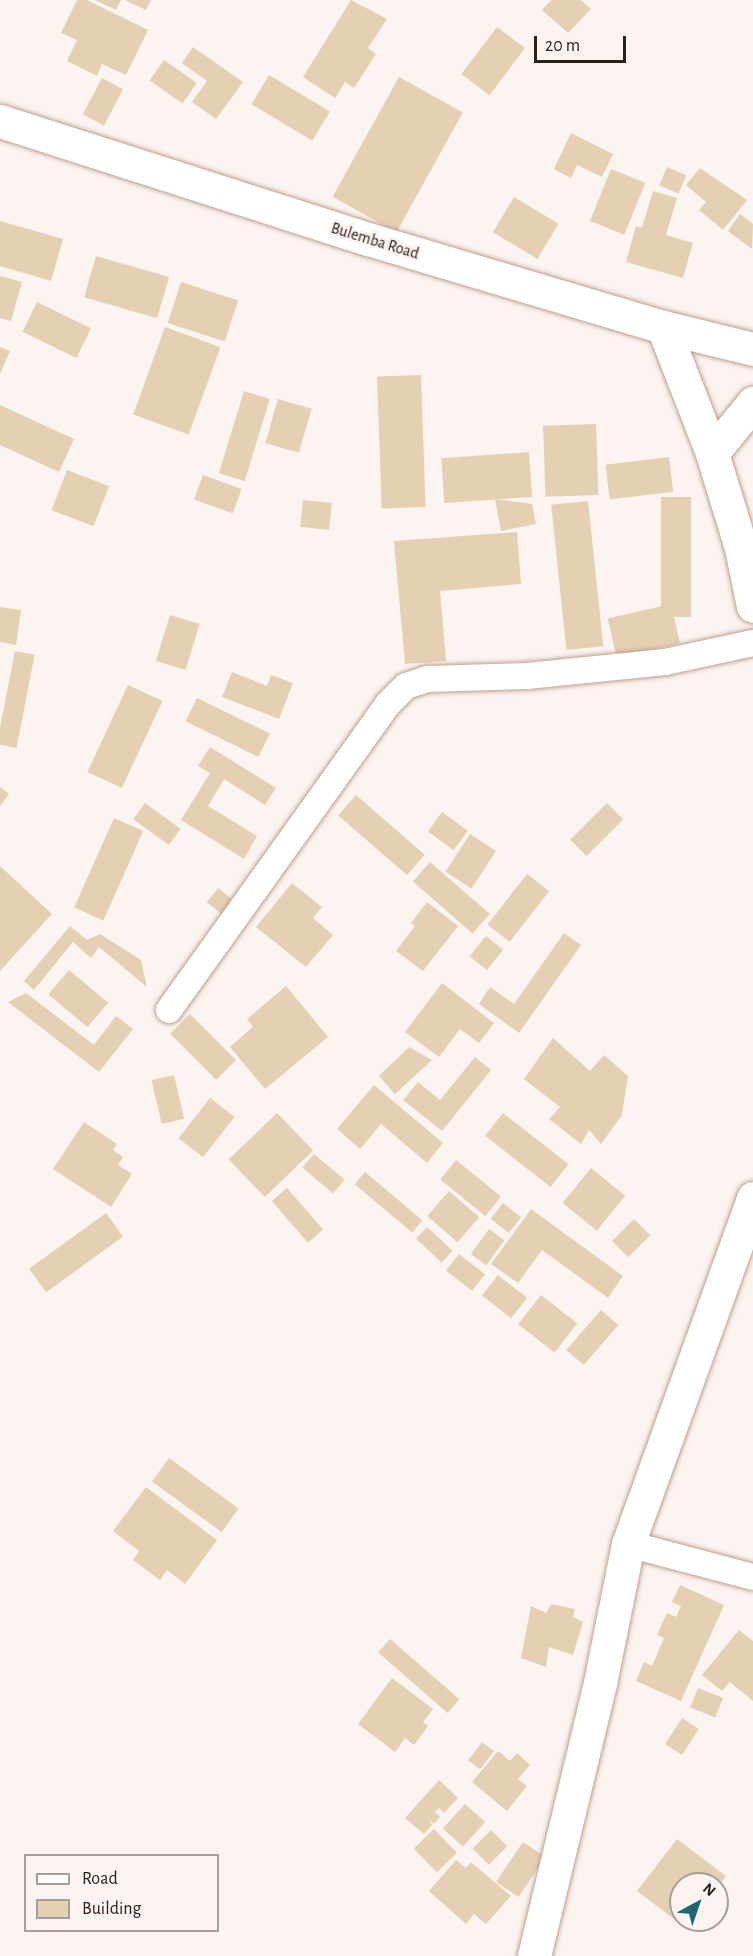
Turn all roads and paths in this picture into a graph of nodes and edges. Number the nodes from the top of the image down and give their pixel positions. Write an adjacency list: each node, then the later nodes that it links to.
1 (0, 121): 2 (street, Bulemba Road)
2 (663, 327): 3 (street, Bulemba Road); 5 (street)
3 (753, 349)
4 (753, 403): 5 (street)
5 (712, 453): 6 (street)
6 (753, 606)
7 (753, 643): 8 (street)
8 (169, 1010)
9 (753, 1198): 10 (street)
10 (628, 1544): 11 (street); 12 (street)
11 (753, 1577)
12 (534, 1956)

